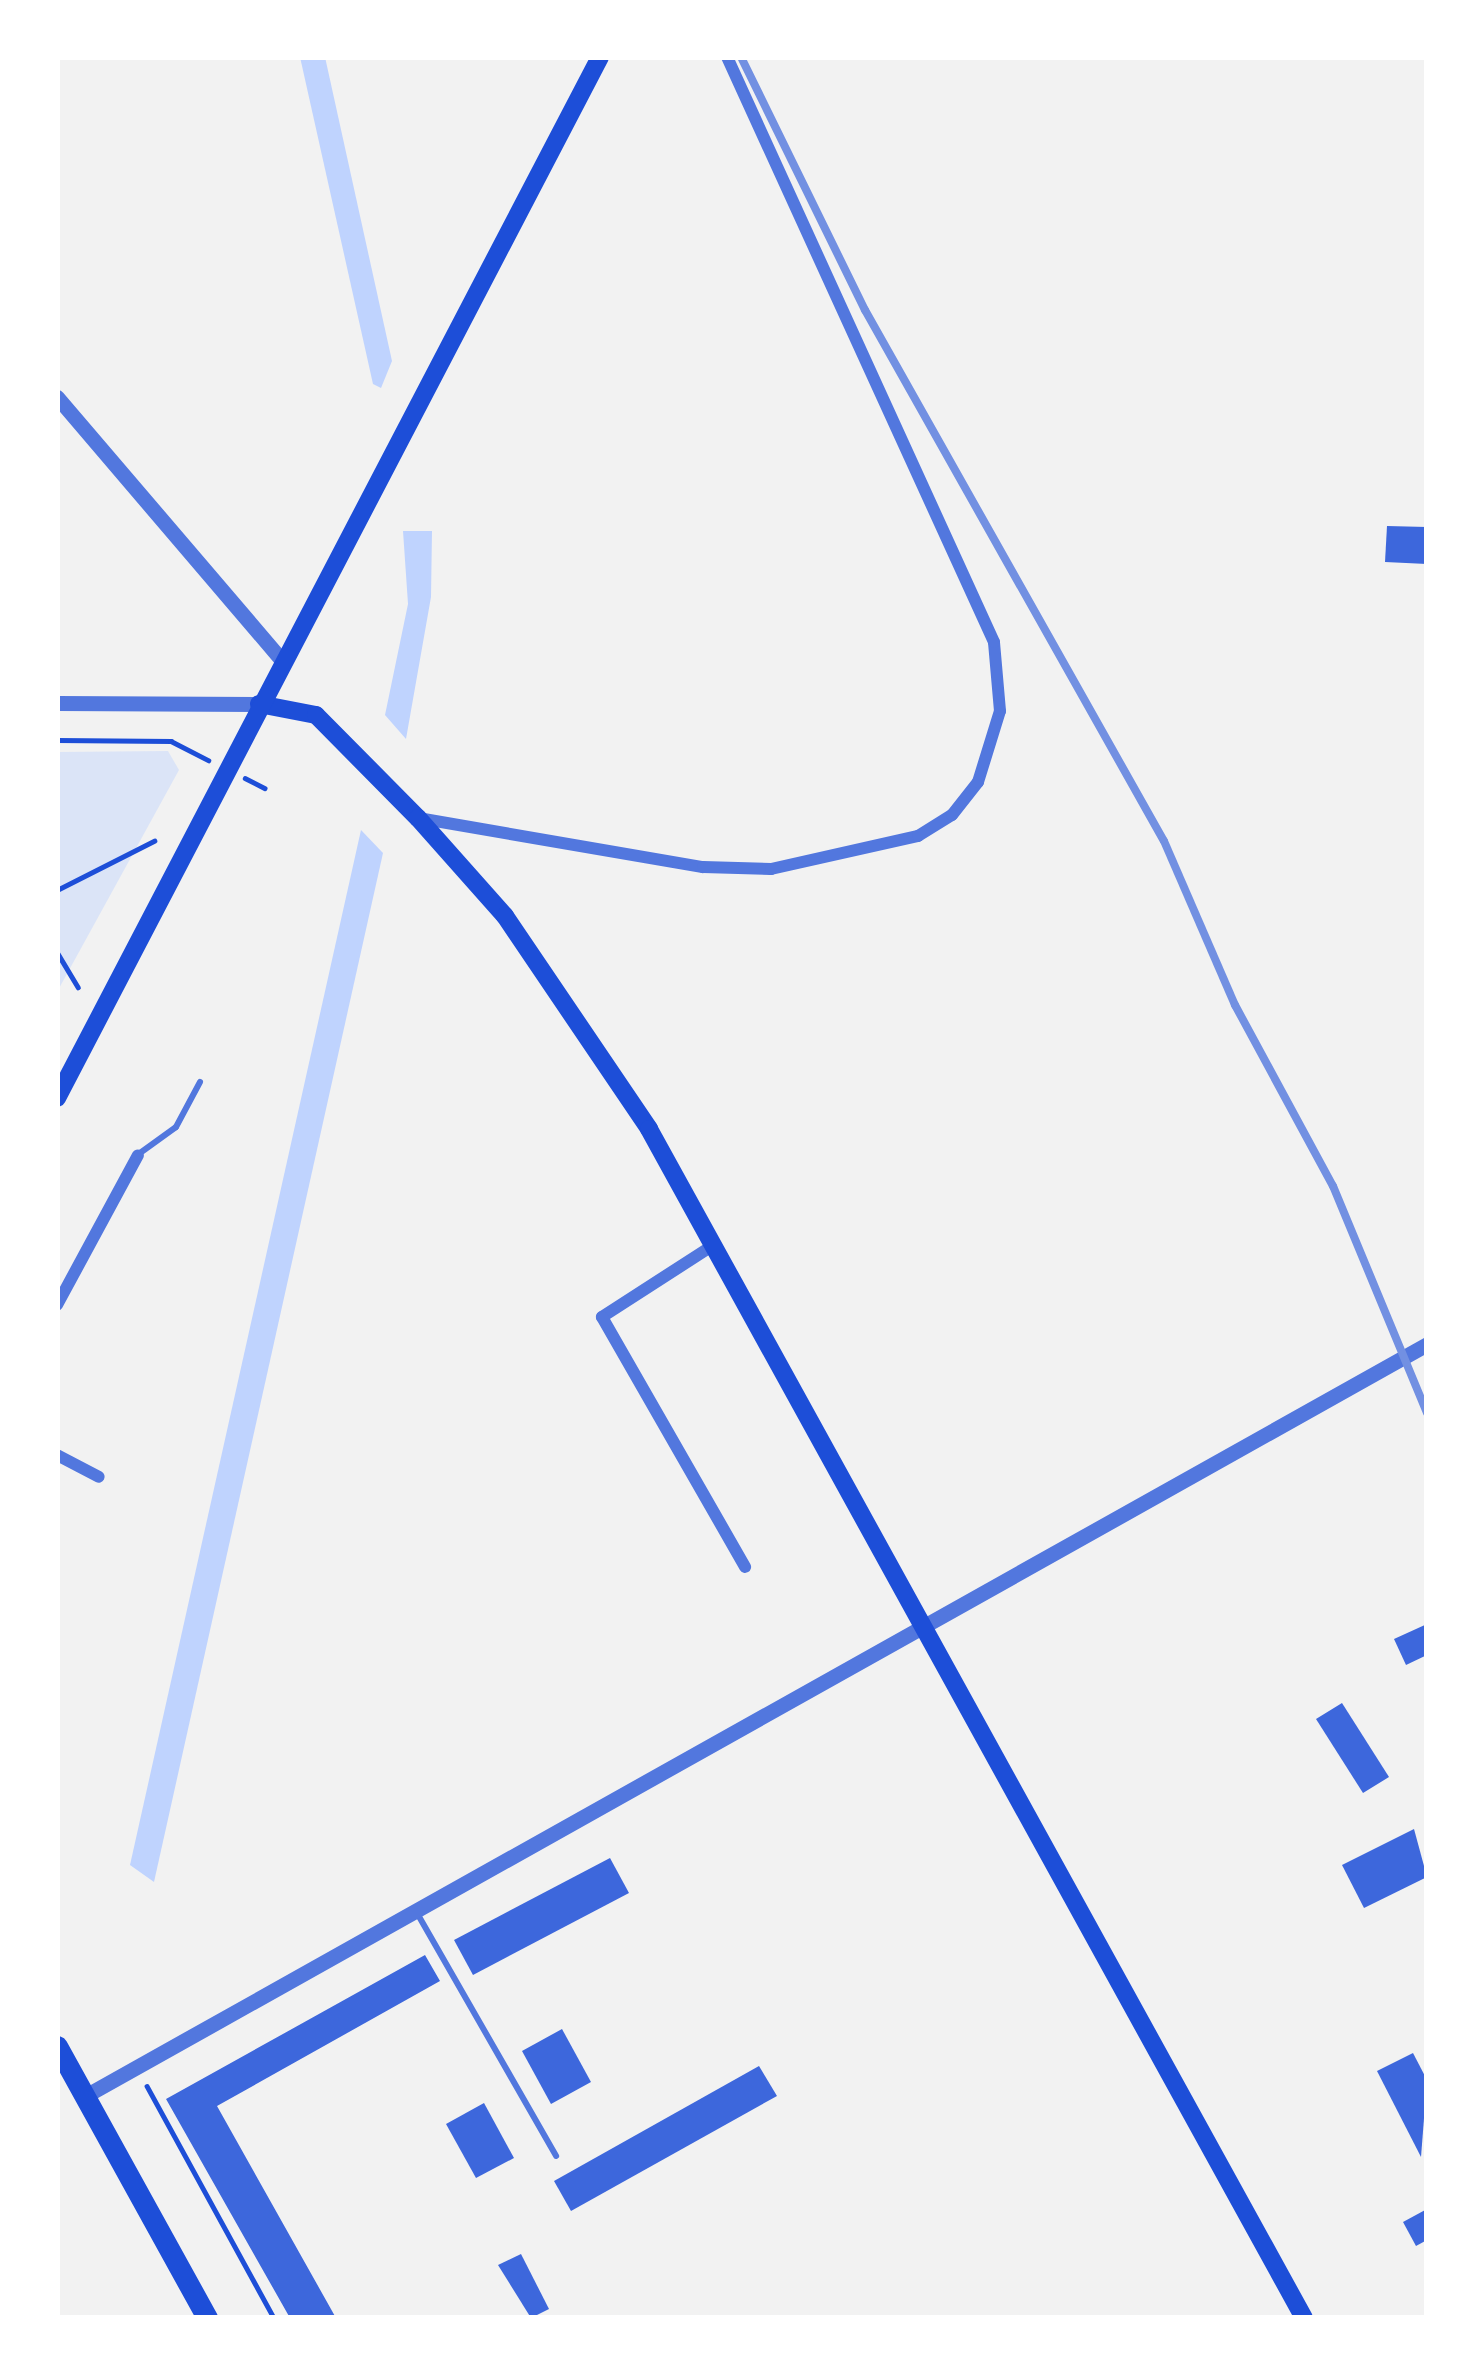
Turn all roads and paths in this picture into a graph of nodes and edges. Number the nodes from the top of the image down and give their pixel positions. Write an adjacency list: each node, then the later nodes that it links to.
1 (600, 57): 4 (main road)
2 (727, 57): 10 (street)
3 (57, 397): 4 (street)
4 (280, 658): 6 (main road)
5 (57, 703): 6 (street)
6 (259, 704): 8 (main road); 10 (main road)
7 (57, 740): 8 (path)
8 (225, 768): 9 (path); 16 (main road)
9 (265, 788)
10 (418, 818): 18 (main road)
11 (154, 841): 12 (path)
12 (57, 890)
13 (57, 952): 14 (path)
14 (78, 987)
15 (200, 1082): 17 (lane)
16 (57, 1098)
17 (137, 1155): 19 (street)
18 (712, 1246): 23 (street); 24 (main road)
19 (57, 1305)
20 (1427, 1344): 24 (street)
21 (57, 1455): 22 (street)
22 (100, 1477)
23 (745, 1567)
24 (920, 1624): 25 (street); 32 (main road)
25 (415, 1910): 27 (street); 29 (lane)
26 (57, 2046): 28 (main road)
27 (136, 2067): 28 (street); 31 (path)
28 (85, 2096): 30 (main road)
29 (556, 2156)
30 (207, 2318)
31 (274, 2318)
32 (1304, 2318)

